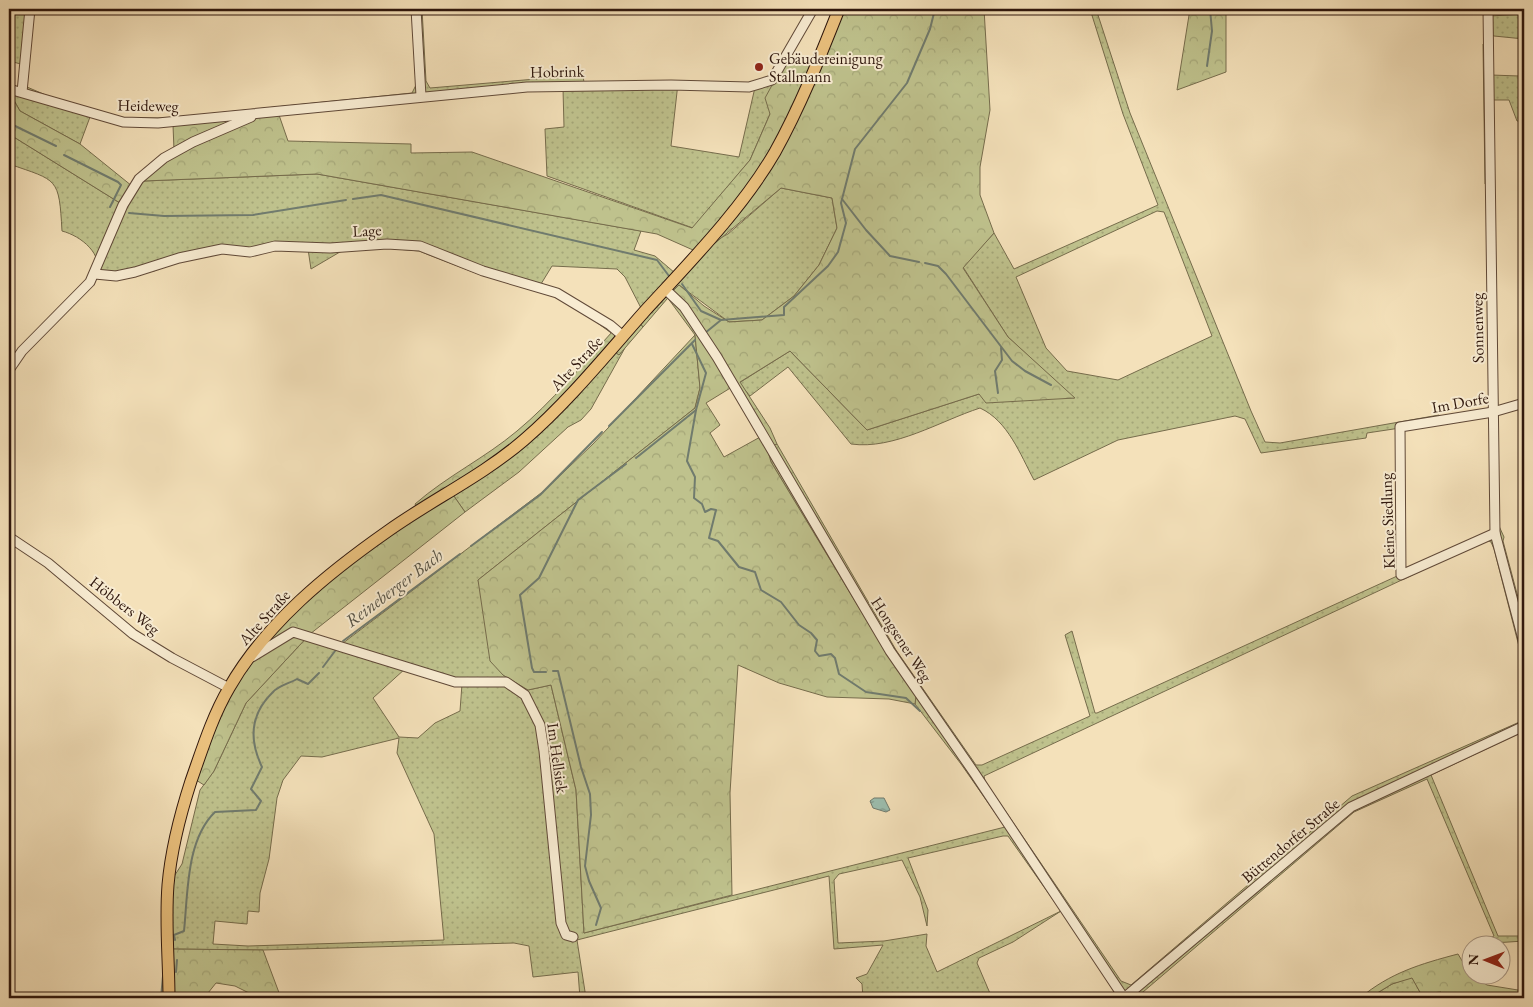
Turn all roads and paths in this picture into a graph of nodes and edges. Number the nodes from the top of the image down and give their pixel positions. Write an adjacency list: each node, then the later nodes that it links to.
1 (30, 9): 7 (street)
2 (416, 9): 8 (street)
3 (813, 9): 8 (street, Hobrink)
4 (839, 9): 11 (main road, Alte Straße)
5 (1488, 9): 15 (street, Sonnenweg)
6 (9, 89): 7 (street, Heideweg)
7 (22, 92): 9 (street, Heideweg)
8 (421, 96): 9 (street, Hobrink)
9 (261, 113): 10 (street)
10 (95, 274): 12 (street, Lage); 13 (street)
11 (665, 289): 12 (main road, Alte Straße); 26 (street, Hongsener Weg)
12 (623, 336): 20 (main road, Alte Straße)
13 (9, 370)
14 (1524, 403): 15 (street, Im Dorfe)
15 (1493, 412): 16 (street, Im Dorfe); 17 (street, Sonnenweg)
16 (1400, 427): 17 (street, Kleine Siedlung)
17 (1495, 533): 19 (street, Sonnenweg)
18 (9, 537): 22 (street, Höbbers Weg)
19 (1524, 643)
20 (248, 660): 21 (street, Alte Straße); 22 (main road, Alte Straße)
21 (416, 669): 24 (street, Im Hellsiek)
22 (229, 688): 25 (main road, Alte Straße)
23 (1524, 726): 26 (street, Büttendorfer Straße)
24 (573, 937)
25 (169, 998)
26 (1124, 998)

